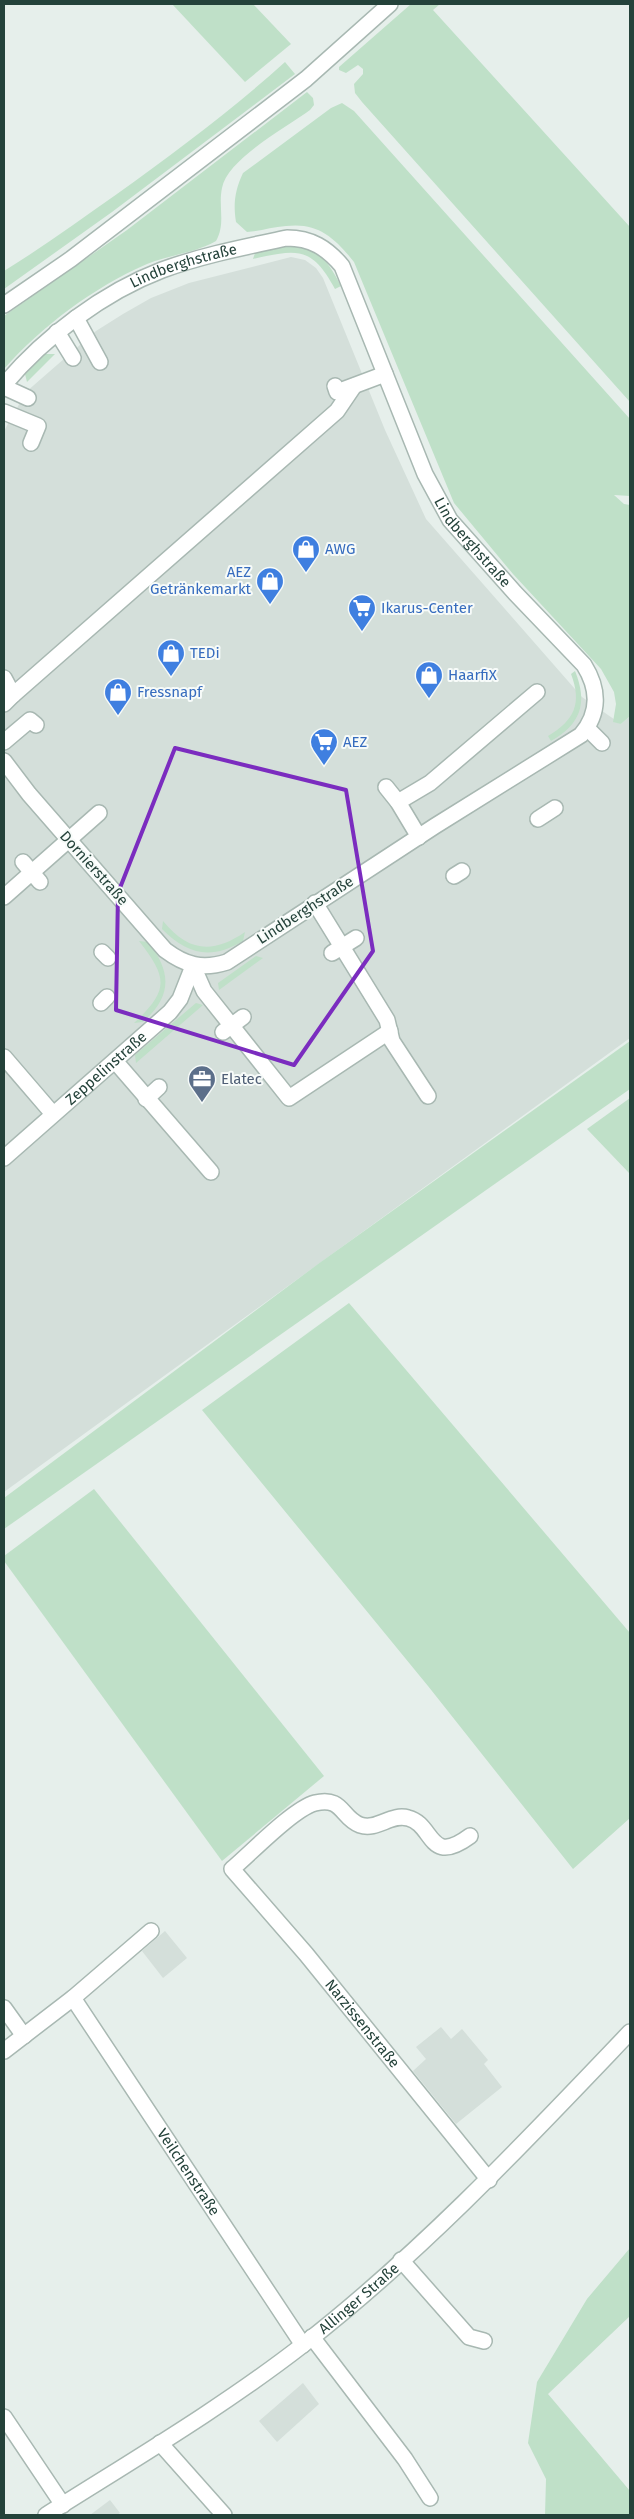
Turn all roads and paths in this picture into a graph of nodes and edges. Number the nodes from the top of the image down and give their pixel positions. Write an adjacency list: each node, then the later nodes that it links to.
1 (390, 4): 2 (street)
2 (4, 305)
3 (76, 318): 4 (street, Lindberghstraße); 6 (street); 7 (street, Lindberghstraße)
4 (57, 332): 5 (street); 8 (street, Lindberghstraße)
5 (73, 358)
6 (100, 362)
7 (385, 374): 10 (street); 18 (street, Lindberghstraße)
8 (4, 386): 11 (street)
9 (335, 386): 10 (street)
10 (354, 386): 16 (street)
11 (28, 398)
12 (4, 412): 13 (street)
13 (31, 443)
14 (4, 678): 16 (street)
15 (537, 692): 23 (street)
16 (8, 699)
17 (36, 725): 19 (street)
18 (587, 728): 20 (street); 27 (street, Lindberghstraße)
19 (4, 742)
20 (602, 743)
21 (4, 760): 28 (street, Dornierstraße)
22 (386, 788): 23 (street)
23 (398, 802): 27 (street)
24 (555, 808): 26 (street)
25 (98, 814): 28 (street)
26 (538, 820)
27 (419, 837): 30 (street, Lindberghstraße)
28 (68, 840): 29 (street); 33 (street, Dornierstraße)
29 (4, 896)
30 (315, 903): 32 (street); 33 (street, Lindberghstraße)
31 (356, 938): 32 (street)
32 (337, 950): 34 (street)
33 (193, 966): 34 (street); 36 (street, Zeppelinstraße)
34 (390, 1030): 38 (street)
35 (4, 1057): 40 (street)
36 (114, 1061): 39 (street); 40 (street, Zeppelinstraße)
37 (159, 1087): 39 (street)
38 (428, 1096)
39 (146, 1099): 42 (street)
40 (53, 1114): 41 (street, Zeppelinstraße)
41 (4, 1158)
42 (210, 1172)
43 (470, 1836): 50 (street, Narzissenstraße)
44 (151, 1930): 45 (street)
45 (74, 1998): 48 (street); 52 (street, Veilchenstraße)
46 (4, 2008): 48 (street)
47 (630, 2032): 50 (street, Allinger Straße)
48 (24, 2036): 49 (street)
49 (4, 2051)
50 (489, 2180): 51 (street, Allinger Straße)
51 (401, 2260): 52 (street, Allinger Straße); 53 (street)
52 (307, 2341): 55 (street, Allinger Straße); 56 (street, Veilchenstraße)
53 (484, 2341)
54 (4, 2416): 57 (street)
55 (160, 2443): 57 (street, Allinger Straße); 59 (street)
56 (430, 2498)
57 (63, 2505): 58 (street, Allinger Straße)
58 (46, 2515)
59 (224, 2515)

